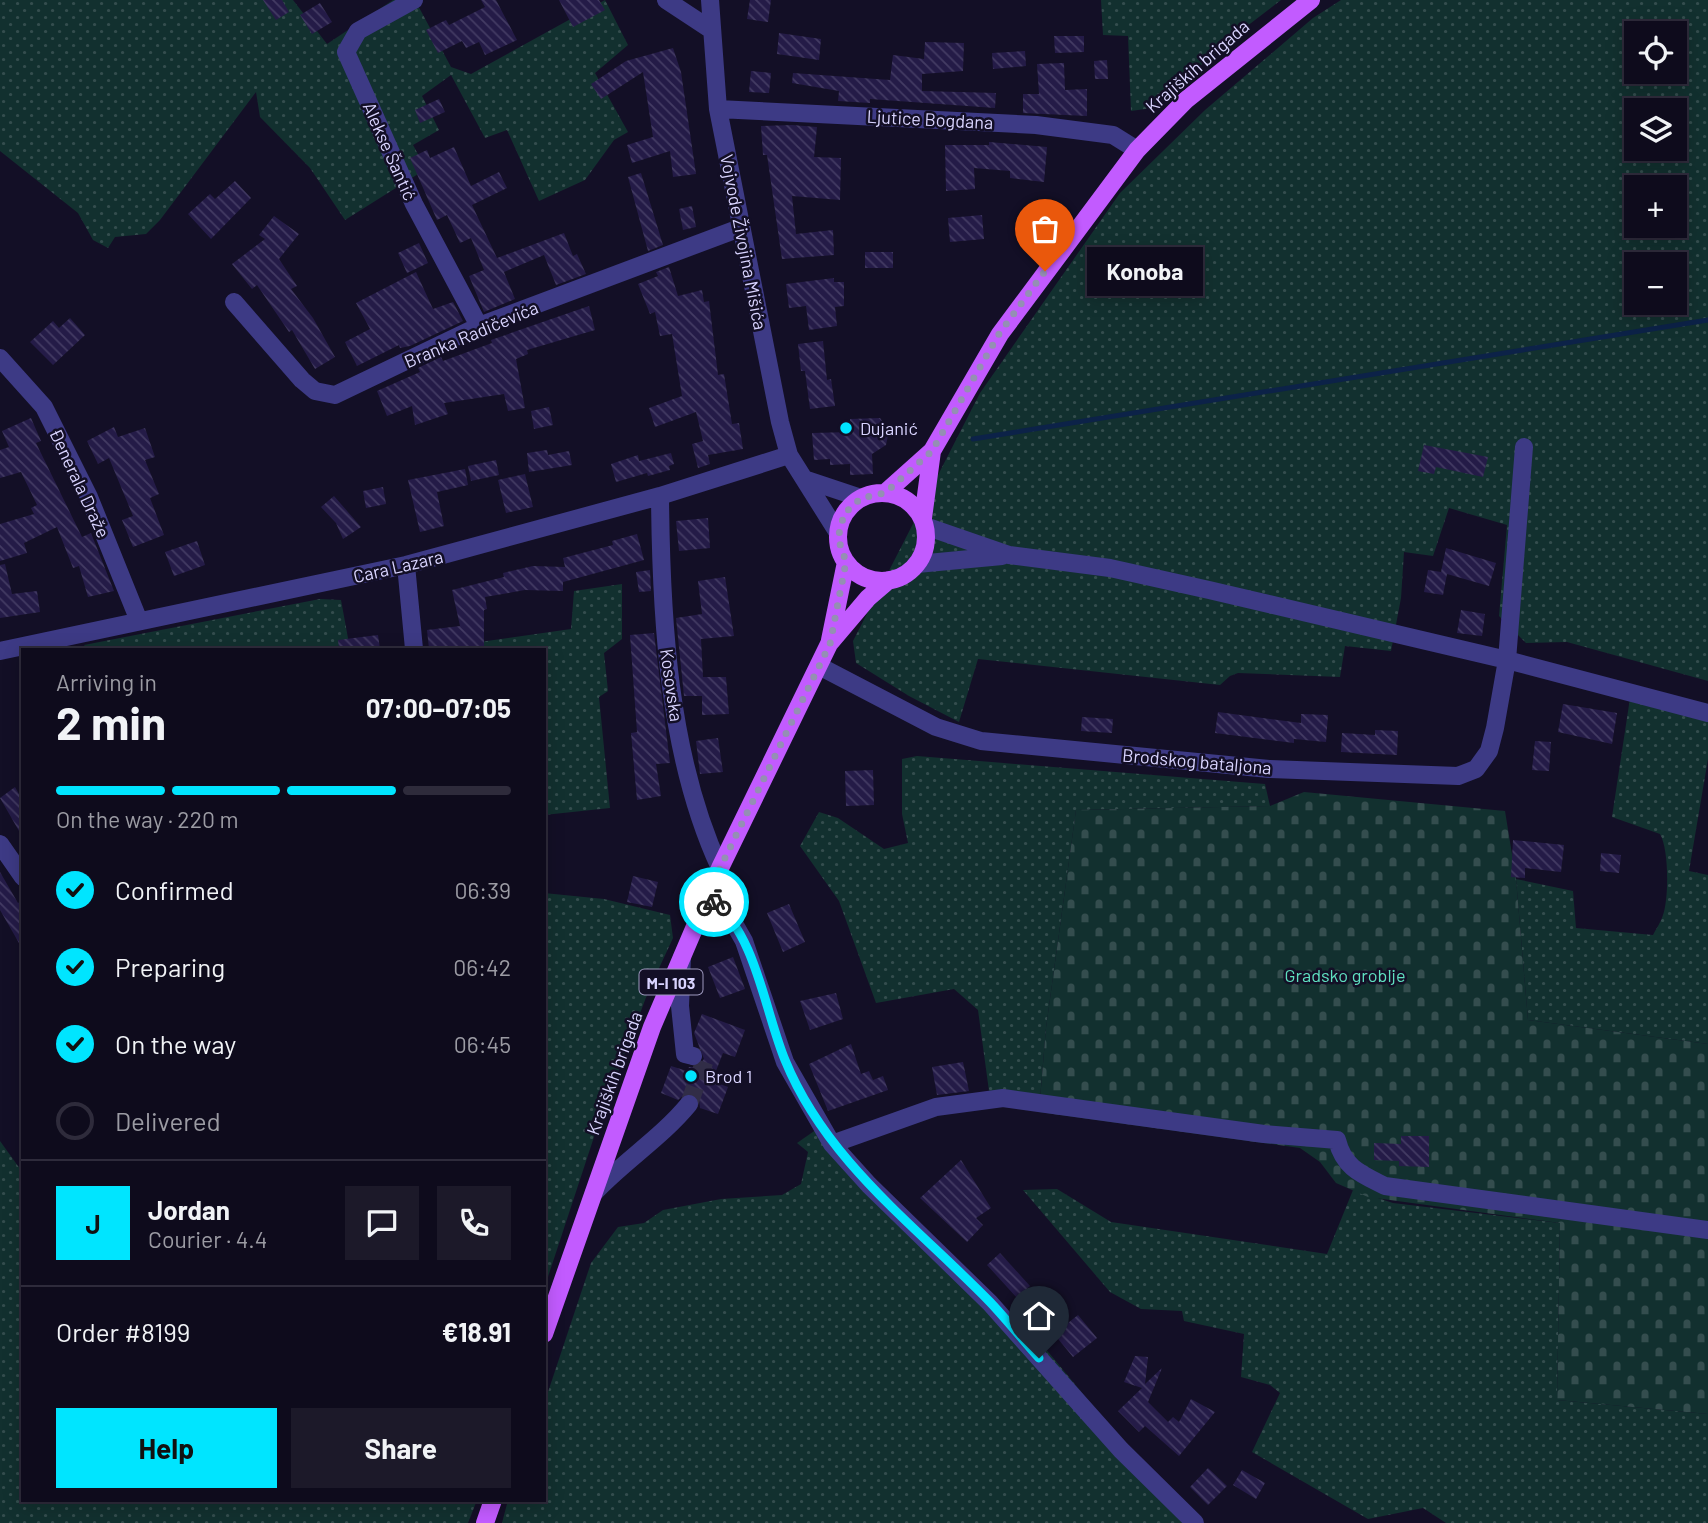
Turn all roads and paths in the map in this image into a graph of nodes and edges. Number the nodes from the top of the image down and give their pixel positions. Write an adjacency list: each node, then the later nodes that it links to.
1 (414, 0): 10 (street, Alekse Šantić)
2 (666, 0): 5 (street)
3 (710, 0): 5 (street, Vojvode Živojina Mišića)
4 (1311, 0): 7 (main road, Krajiških brigada)
5 (710, 29): 6 (street, Vojvode Živojina Mišića)
6 (718, 109): 7 (street, Ljutice Bogdana); 8 (street, Vojvode Živojina Mišića)
7 (1137, 150): 13 (main road, Krajiških brigada)
8 (740, 228): 10 (street, Branka Radičevića); 14 (street, Vojvode Živojina Mišića)
9 (234, 302): 10 (street, Branka Radičevića)
10 (479, 326)
11 (0, 358): 26 (street, Đenerala Draže)
12 (1524, 447): 30 (street, Brodskog bataljona)
13 (932, 451): 16 (main road, Krajiških brigada); 19 (main road, Krajiških brigada)
14 (789, 455): 15 (street, Vojvode Živojina Mišića); 17 (street, Cara Lazara)
15 (804, 479): 18 (street); 20 (street, Vojvode Živojina Mišića)
16 (885, 493): 18 (main road); 19 (main road)
17 (660, 496): 24 (street, Cara Lazara); 34 (street, Kosovska)
18 (861, 498): 20 (main road)
19 (924, 522): 21 (street); 23 (main road)
20 (838, 533): 22 (main road, M-I 103)
21 (1009, 555): 23 (street); 30 (street)
22 (846, 562): 25 (main road); 27 (main road, Krajiških brigada / M-I 103)
23 (917, 564): 25 (main road, M-I 103)
24 (406, 565): 26 (street, Cara Lazara); 28 (street)
25 (889, 580): 27 (main road, Krajiških brigada / M-I 103)
26 (139, 621): 29 (street, Cara Lazara)
27 (830, 644): 31 (main road, Krajiških brigada / M-I 103)
28 (414, 648)
29 (0, 651)
30 (1507, 660): 31 (street, Brodskog bataljona); 32 (street)
31 (819, 666): 34 (main road, Krajiških brigada / M-I 103)
32 (1708, 713)
33 (0, 844): 35 (street)
34 (720, 868): 36 (main road, Krajiških brigada / M-I 103)
35 (21, 874)
36 (708, 897): 37 (main road, Krajiških brigada / M-I 103); 40 (street)
37 (682, 954): 38 (street); 41 (main road, Krajiških brigada / M-I 103)
38 (693, 1056)
39 (689, 1104): 41 (street)
40 (832, 1144): 42 (street); 46 (street)
41 (594, 1193): 43 (main road, Krajiških brigada / M-I 103)
42 (1708, 1230)
43 (546, 1328)
44 (492, 1502): 45 (main road)
45 (485, 1523)
46 (1195, 1523)

